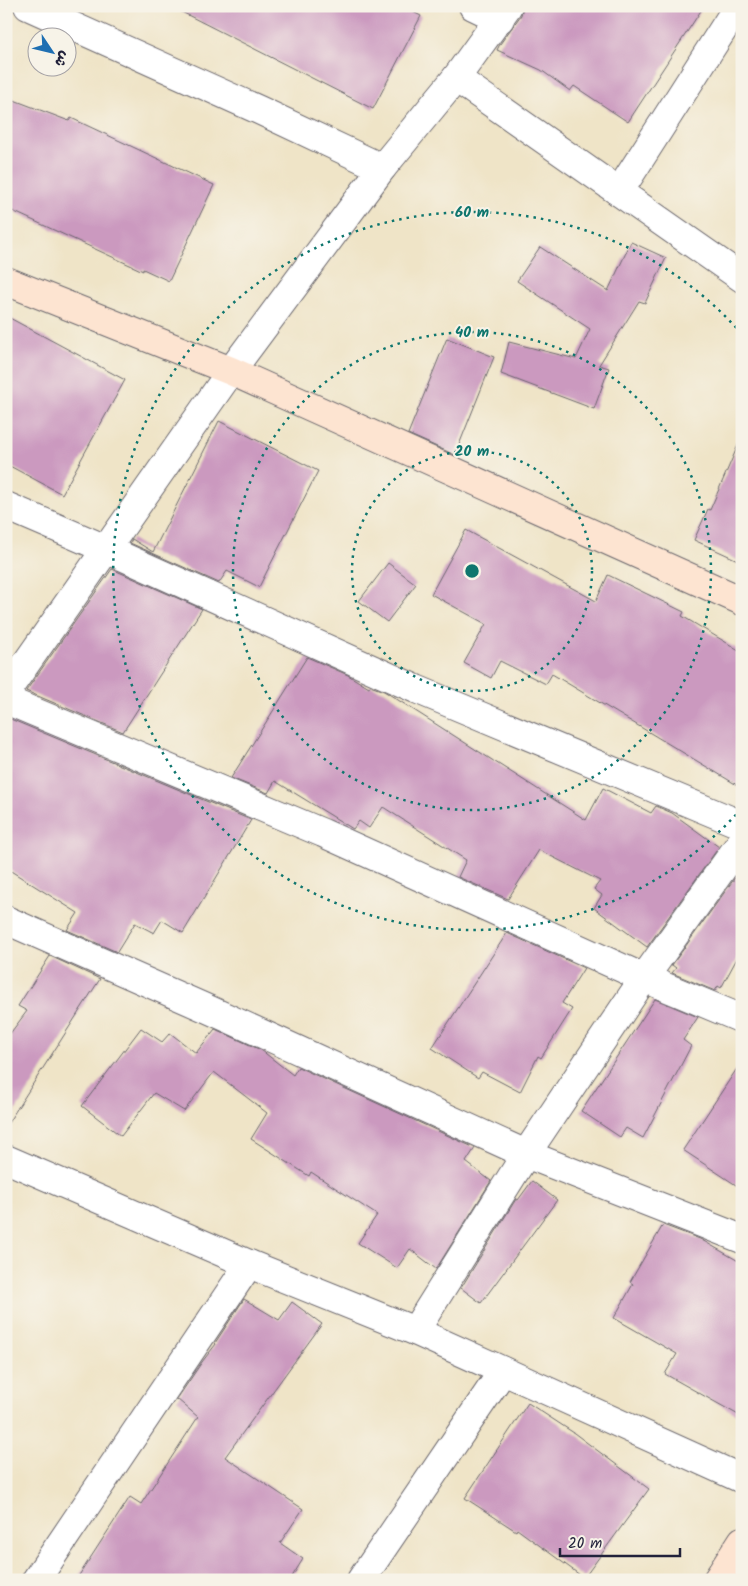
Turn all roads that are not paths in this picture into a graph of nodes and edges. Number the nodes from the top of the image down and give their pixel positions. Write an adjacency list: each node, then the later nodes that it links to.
1 (28, 6): 6 (street)
2 (473, 6): 4 (street)
3 (738, 6): 7 (street)
4 (504, 13): 5 (street)
5 (456, 78): 6 (street); 7 (street)
6 (382, 168): 10 (street)
7 (619, 192): 8 (street)
8 (742, 278)
9 (6, 281): 10 (main road)
10 (231, 371): 12 (street); 13 (main road)
11 (6, 506): 12 (street)
12 (106, 549): 14 (street); 16 (street)
13 (742, 601)
14 (6, 692)
15 (6, 700): 19 (street)
16 (742, 825)
17 (742, 841): 19 (street)
18 (6, 920): 21 (street)
19 (644, 978): 20 (street); 21 (street)
20 (742, 1019)
21 (526, 1154): 23 (street); 25 (street)
22 (9, 1167): 24 (street)
23 (742, 1238)
24 (249, 1264): 25 (street); 29 (street)
25 (416, 1331): 26 (street)
26 (502, 1371): 27 (street); 30 (street)
27 (742, 1479)
28 (742, 1541): 31 (main road)
29 (36, 1580)
30 (361, 1580)
31 (717, 1580)

